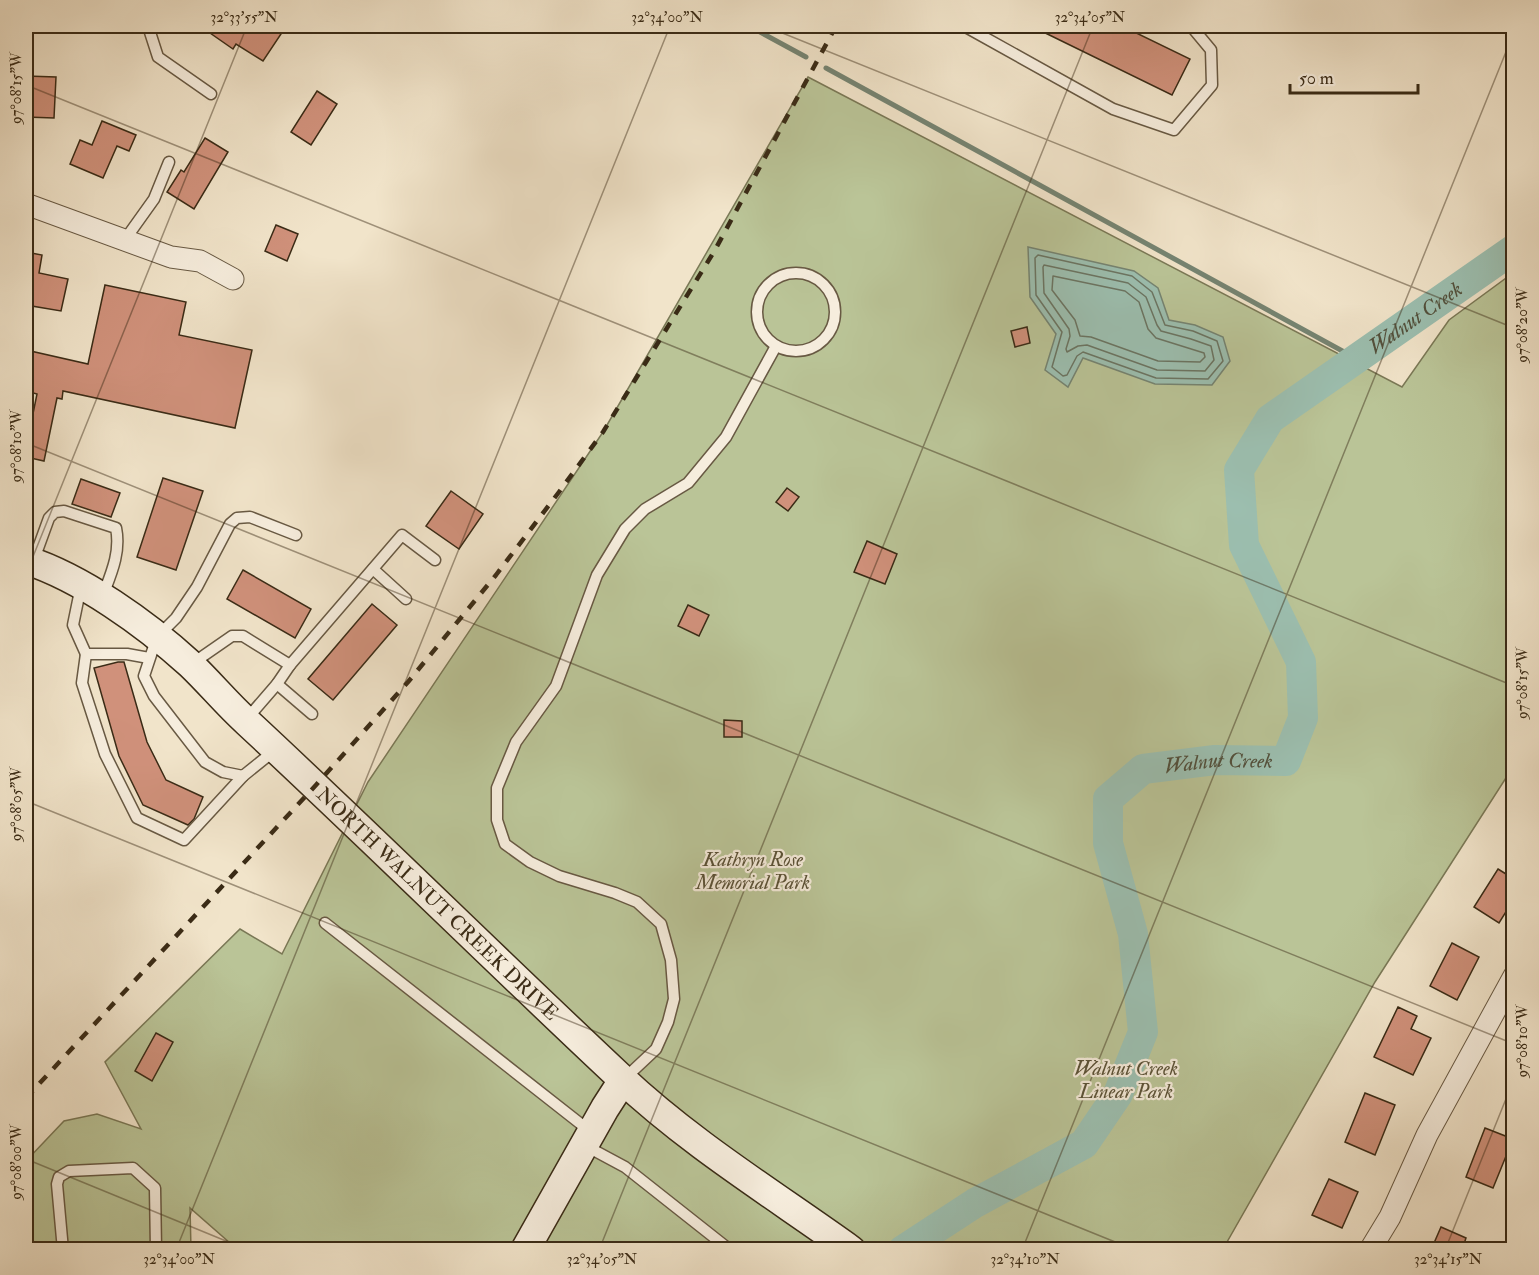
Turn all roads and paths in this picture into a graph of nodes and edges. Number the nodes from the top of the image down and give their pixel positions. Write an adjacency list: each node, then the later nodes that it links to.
1 (148, 26): 4 (lane)
2 (964, 26): 3 (lane)
3 (1191, 26)
4 (211, 94)
5 (170, 162): 7 (lane)
6 (26, 204): 7 (street)
7 (124, 241): 8 (street)
8 (234, 279)
9 (776, 346): 9 (lane); 27 (lane)
10 (296, 536): 16 (lane)
11 (29, 561): 14 (main road, NORTH WALNUT CREEK DRIVE); 14 (lane)
12 (435, 561): 13 (lane)
13 (373, 569): 15 (lane); 19 (lane)
14 (92, 592): 16 (main road, NORTH WALNUT CREEK DRIVE); 17 (lane)
15 (406, 599)
16 (153, 648): 17 (lane); 18 (main road, NORTH WALNUT CREEK DRIVE); 24 (lane)
17 (86, 654): 24 (lane)
18 (190, 664): 19 (lane); 22 (main road, NORTH WALNUT CREEK DRIVE)
19 (290, 664): 20 (lane)
20 (278, 684): 21 (lane); 22 (lane)
21 (312, 714)
22 (245, 721): 23 (main road, NORTH WALNUT CREEK DRIVE)
23 (277, 749): 24 (lane); 27 (main road, NORTH WALNUT CREEK DRIVE)
24 (243, 776)
25 (325, 923): 28 (lane)
26 (1514, 976): 34 (street)
27 (623, 1080): 28 (main road); 29 (main road, NORTH WALNUT CREEK DRIVE)
28 (587, 1139): 30 (lane); 33 (main road)
29 (840, 1242)
30 (725, 1246)
31 (63, 1250): 32 (lane)
32 (156, 1250)
33 (525, 1250)
34 (1370, 1250)

